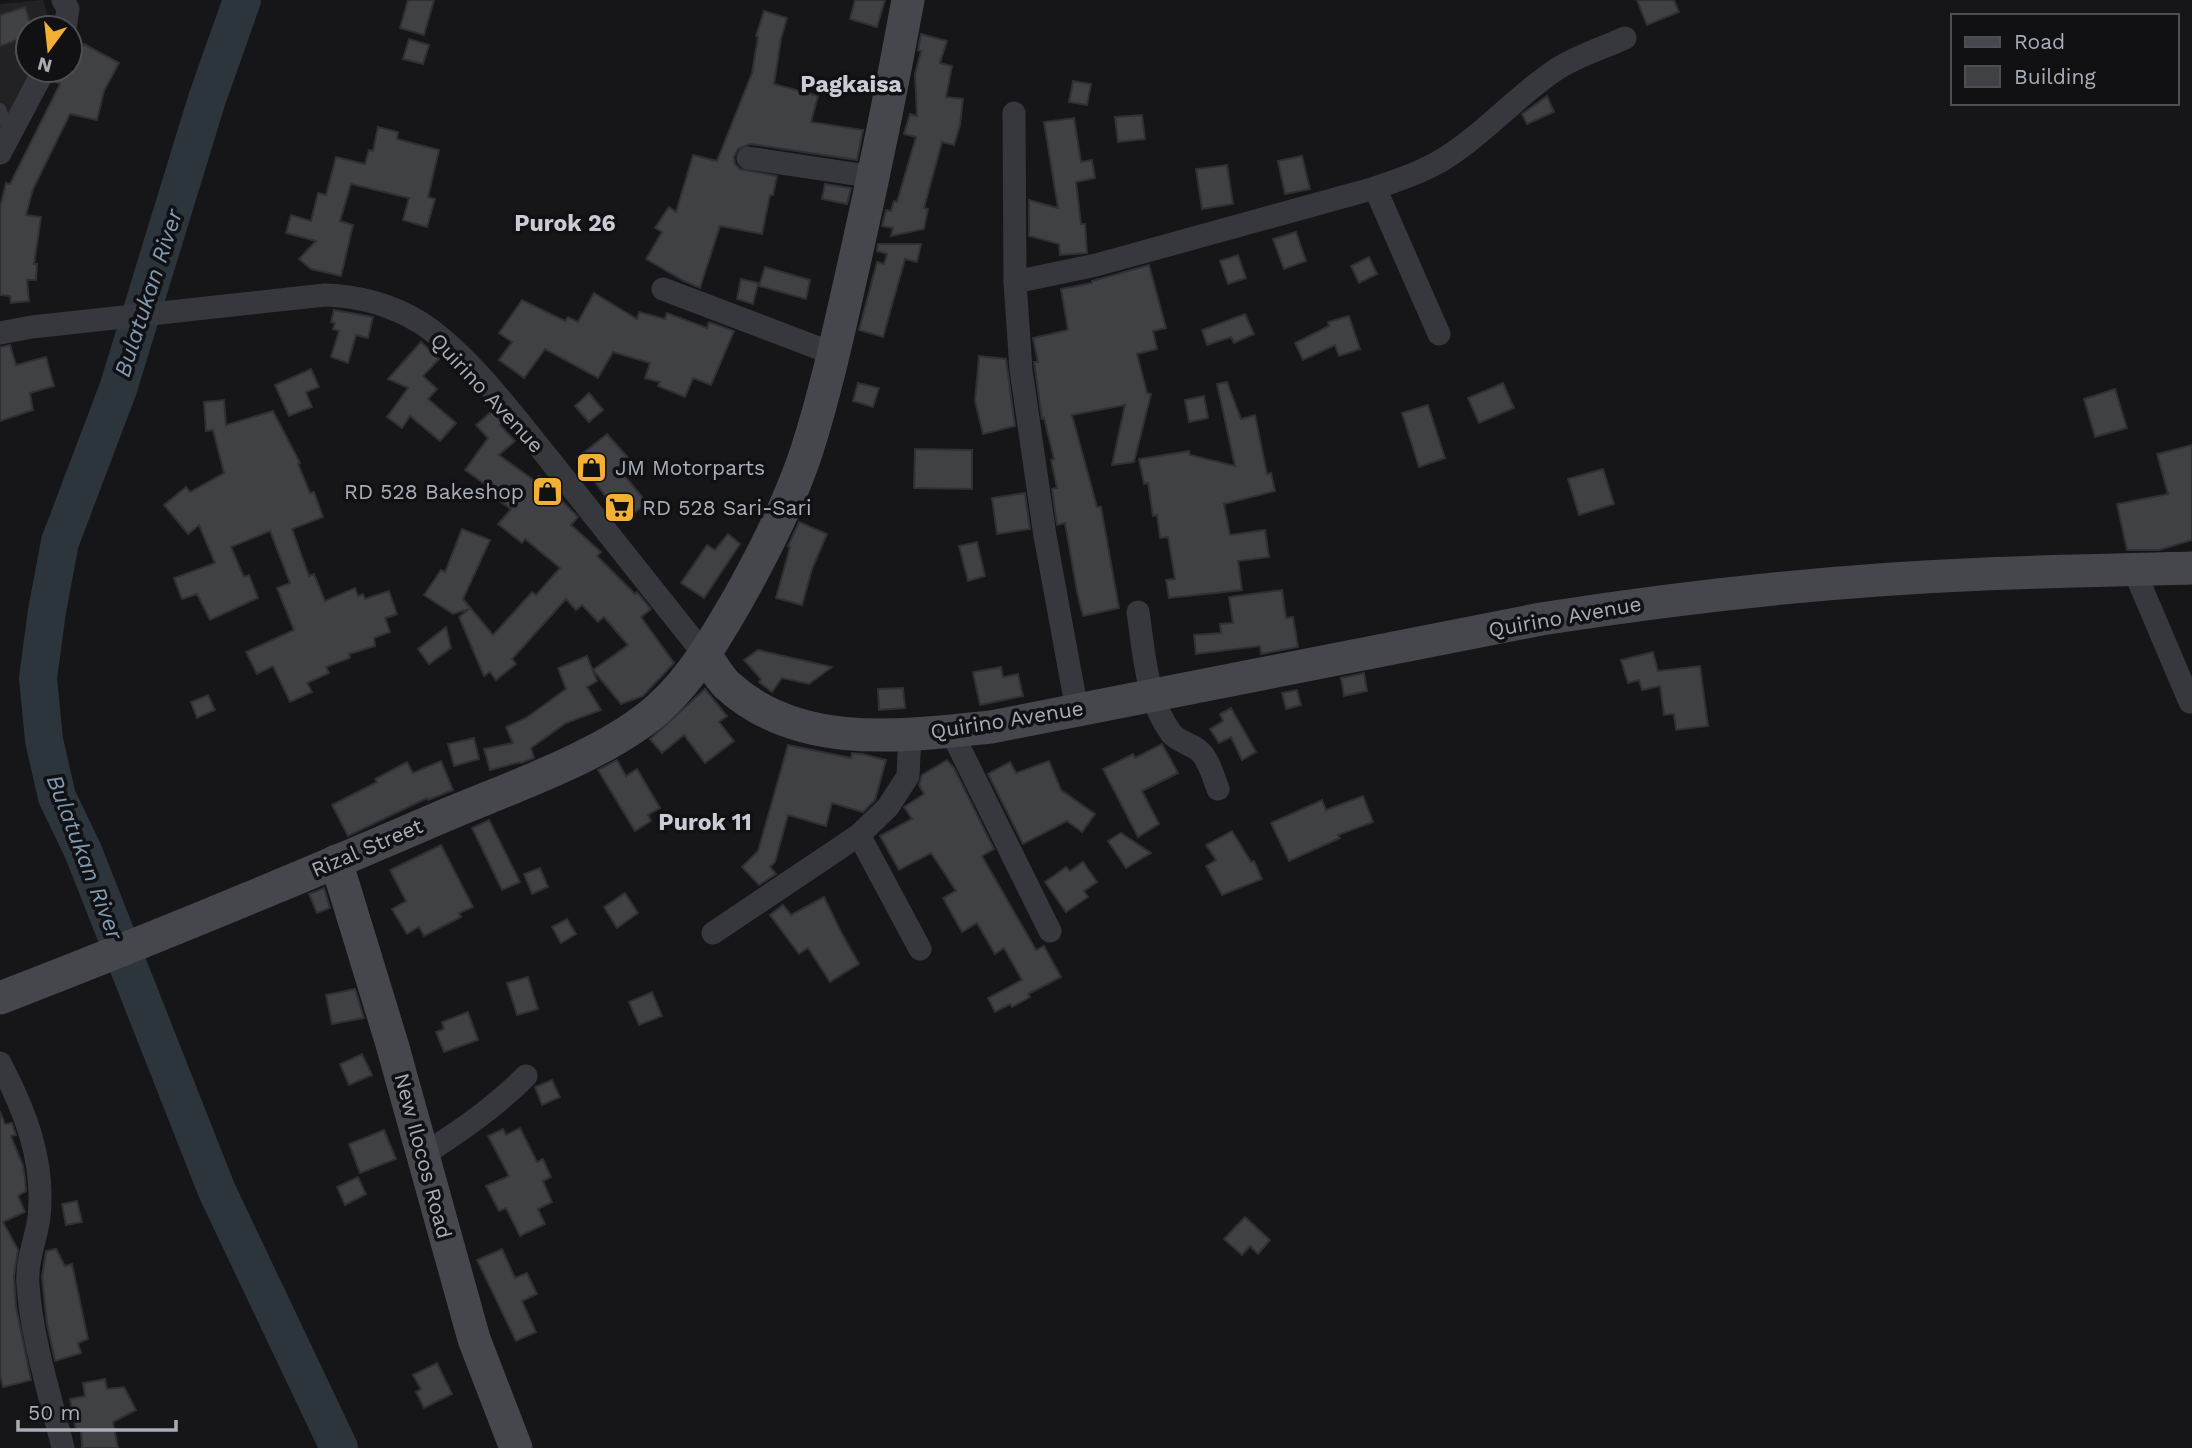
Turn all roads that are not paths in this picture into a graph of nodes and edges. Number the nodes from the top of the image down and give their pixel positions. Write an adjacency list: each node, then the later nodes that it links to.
1 (908, 0): 8 (main road, Rizal Street)
2 (1625, 38): 9 (street)
3 (37, 84): 6 (street)
4 (0, 109): 6 (lane)
5 (1014, 113): 10 (street)
6 (5, 144)
7 (748, 158): 8 (street)
8 (874, 177): 14 (main road, Rizal Street)
9 (1374, 188): 10 (street); 13 (street)
10 (1015, 282): 21 (street)
11 (663, 289): 14 (street)
12 (0, 333): 18 (street, Quirino Avenue)
13 (1439, 334)
14 (834, 354): 18 (main road, Rizal Street)
15 (2192, 569): 16 (main road, Quirino Avenue)
16 (2134, 570): 19 (main road, Quirino Avenue); 20 (street)
17 (1138, 612): 19 (street)
18 (705, 654): 23 (main road, Quirino Avenue); 26 (main road, Rizal Street)
19 (1152, 695): 21 (main road, Quirino Avenue); 24 (street)
20 (2190, 702)
21 (1077, 710): 22 (main road, Quirino Avenue)
22 (951, 731): 23 (main road, Quirino Avenue); 27 (street)
23 (910, 734): 25 (street)
24 (1218, 789)
25 (859, 835): 28 (street); 29 (street)
26 (336, 861): 30 (main road, Rizal Street); 33 (main road, New Ilocos Road)
27 (1050, 931)
28 (713, 933)
29 (919, 948)
30 (4, 997)
31 (0, 1063): 34 (street)
32 (526, 1076): 33 (street)
33 (423, 1155): 35 (main road, New Ilocos Road)
34 (63, 1448)
35 (516, 1448)

